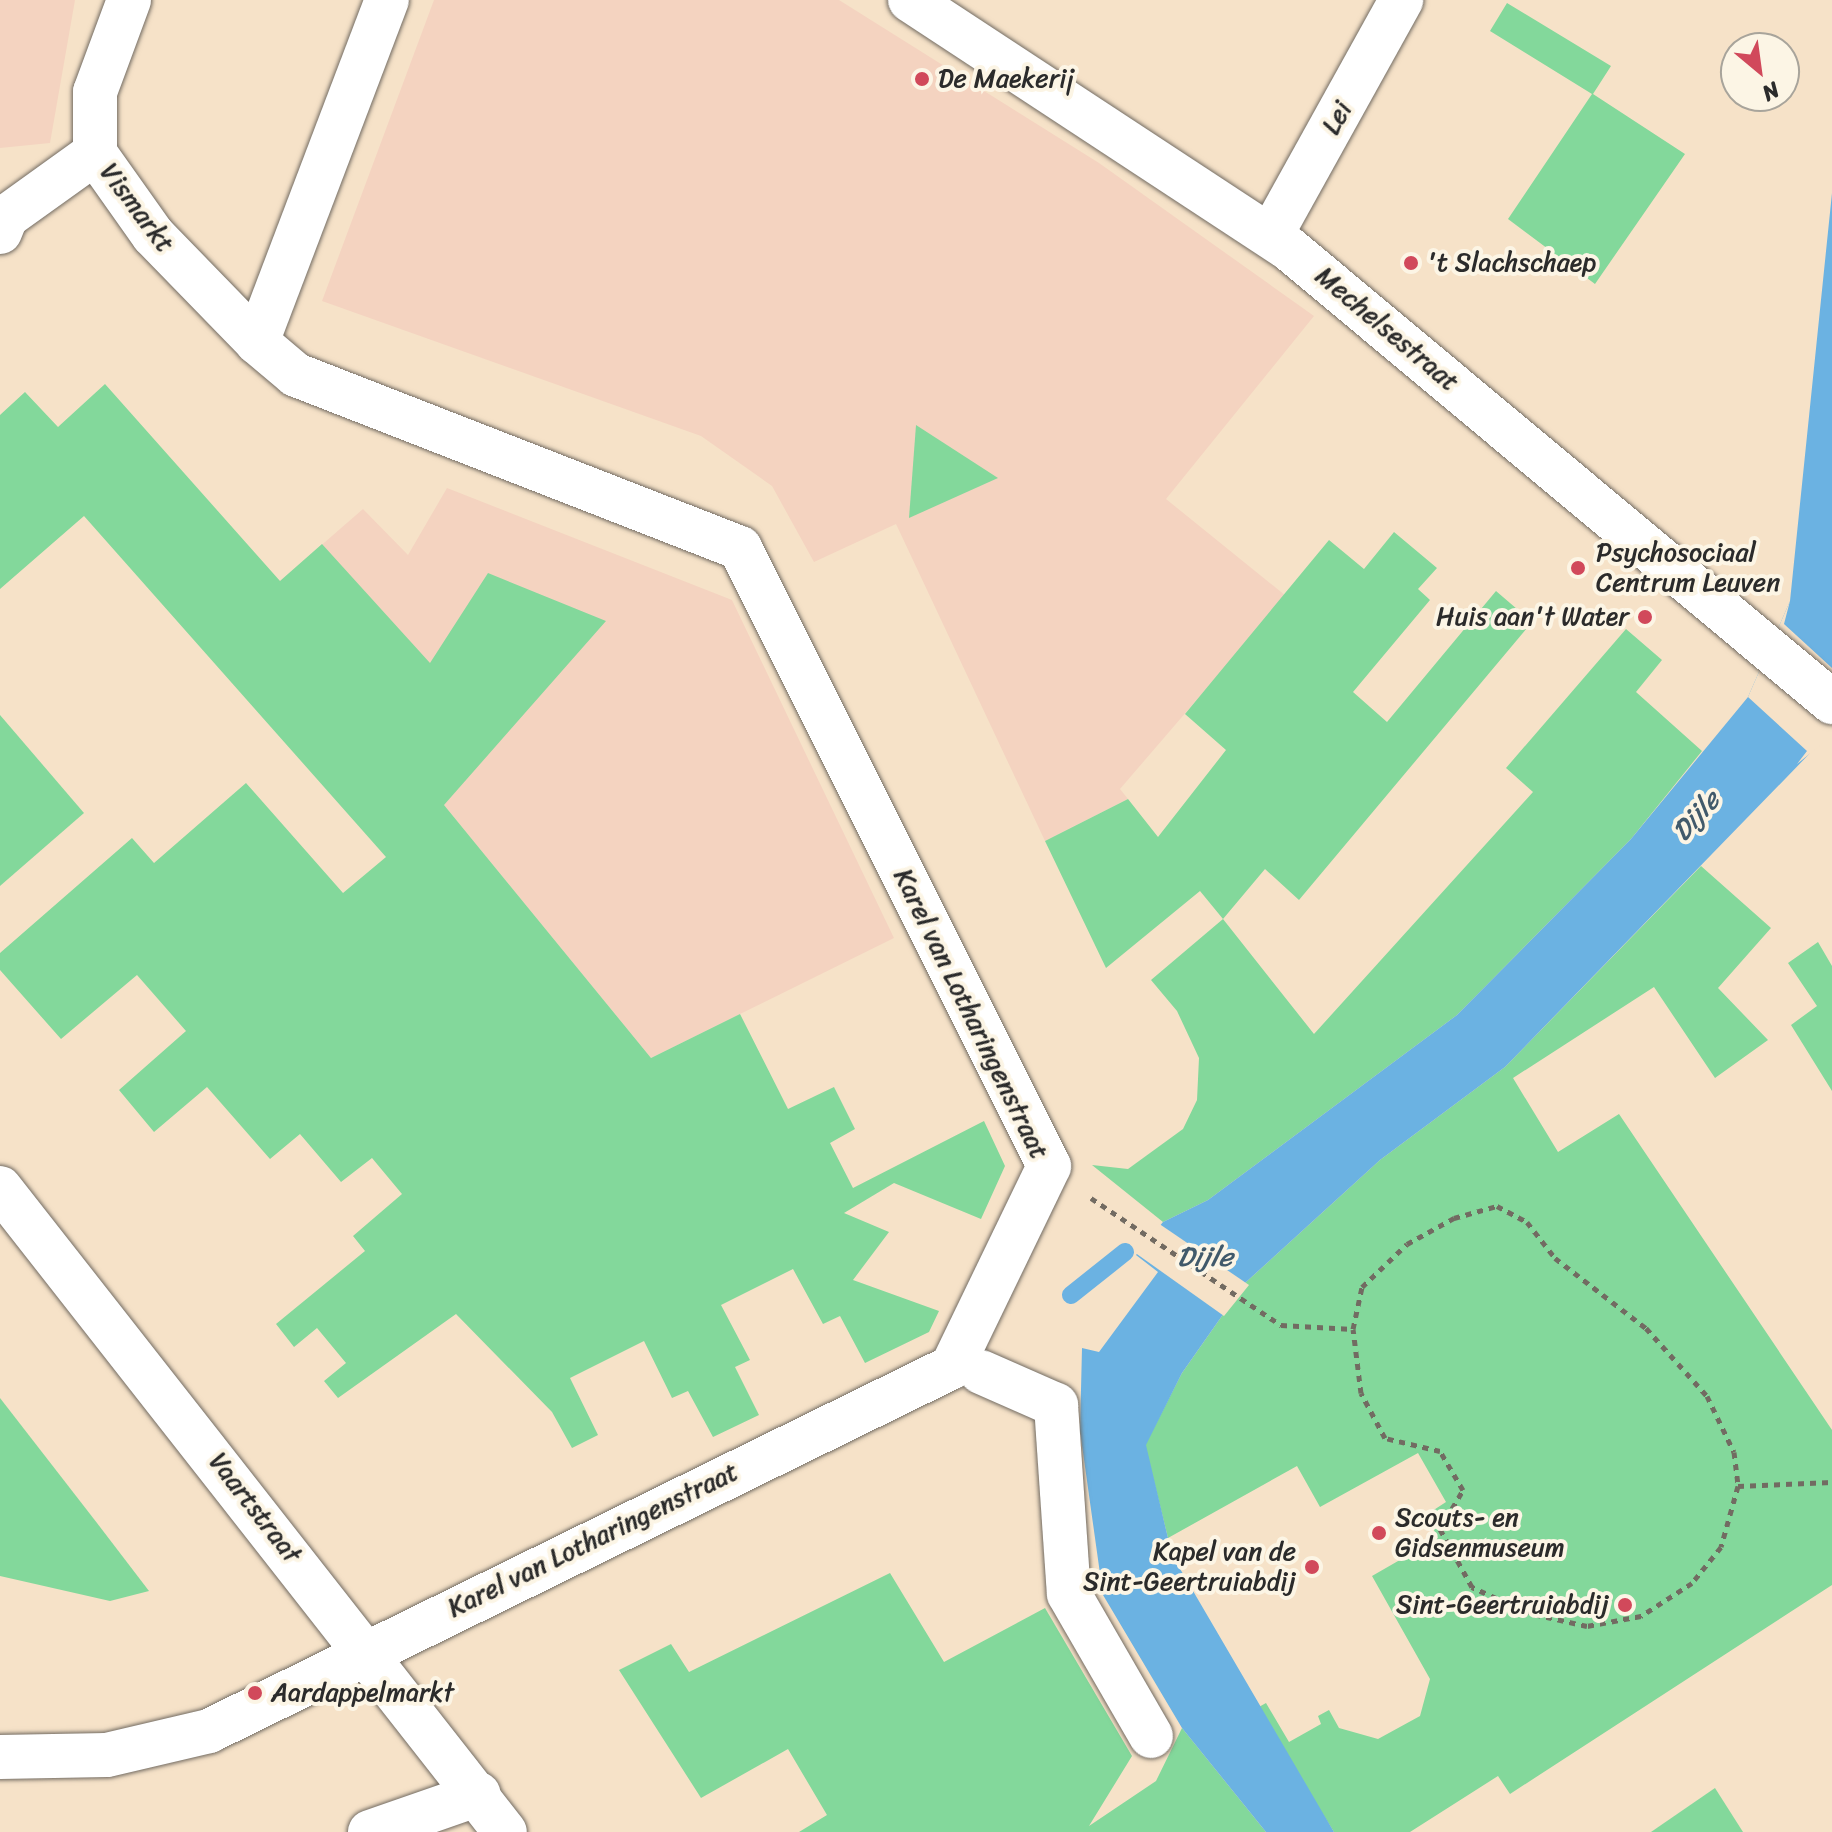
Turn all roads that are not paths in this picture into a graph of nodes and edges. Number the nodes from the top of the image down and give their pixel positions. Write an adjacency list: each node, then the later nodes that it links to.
1 (129, 0): 5 (street, Vismarkt)
2 (387, 0): 8 (street)
3 (910, 0): 7 (street, Mechelsestraat)
4 (1401, 0): 7 (street, Lei)
5 (95, 153): 6 (street); 8 (street, Vismarkt)
6 (2, 219)
7 (1271, 235): 10 (street, Mechelsestraat)
8 (257, 342): 9 (street, Vismarkt)
9 (435, 429): 13 (street, Karel van Lotharingenstraat)
10 (1832, 702)
11 (0, 1188): 13 (street, Vaartstraat)
12 (981, 1372): 14 (street)
13 (371, 1653): 15 (street, Karel van Lotharingenstraat); 16 (street, Vaartstraat)
14 (1151, 1736)
15 (0, 1757)
16 (479, 1794): 17 (street); 18 (street, Vaartstraat)
17 (370, 1832)
18 (505, 1832)

